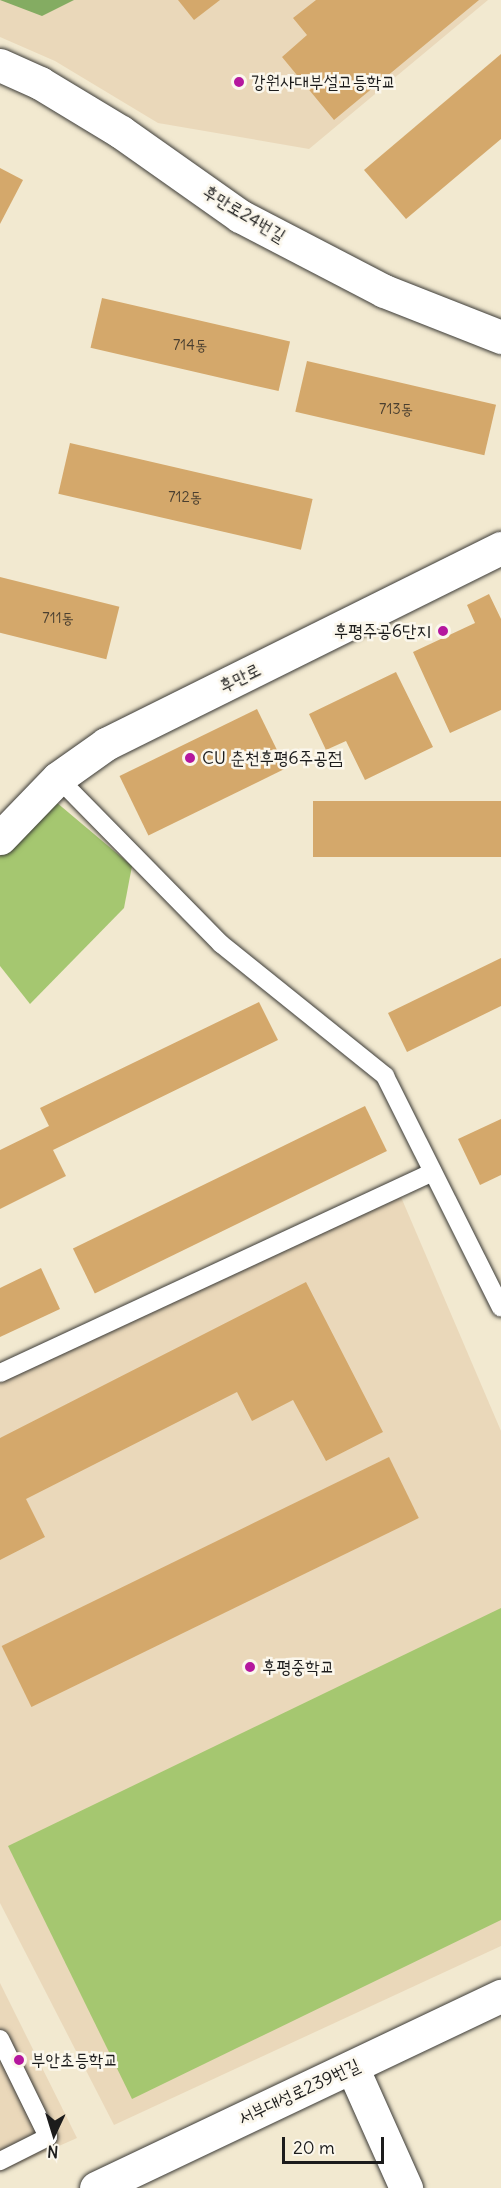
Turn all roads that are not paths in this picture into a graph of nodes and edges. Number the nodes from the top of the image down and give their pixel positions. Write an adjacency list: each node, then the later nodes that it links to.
1 (0, 65): 2 (street, 후만로24번길)
2 (501, 337)
3 (501, 548): 4 (street, 후만로)
4 (58, 778): 5 (street, 후만로); 6 (lane)
5 (0, 838)
6 (433, 1172): 7 (lane); 8 (lane)
7 (501, 1308)
8 (0, 1373)
9 (501, 1996): 11 (street, 서부대성로239번길)
10 (0, 2039): 12 (lane)
11 (352, 2067): 13 (street, 서부대성로239번길); 14 (street)
12 (0, 2161)
13 (96, 2188)
14 (406, 2188)

